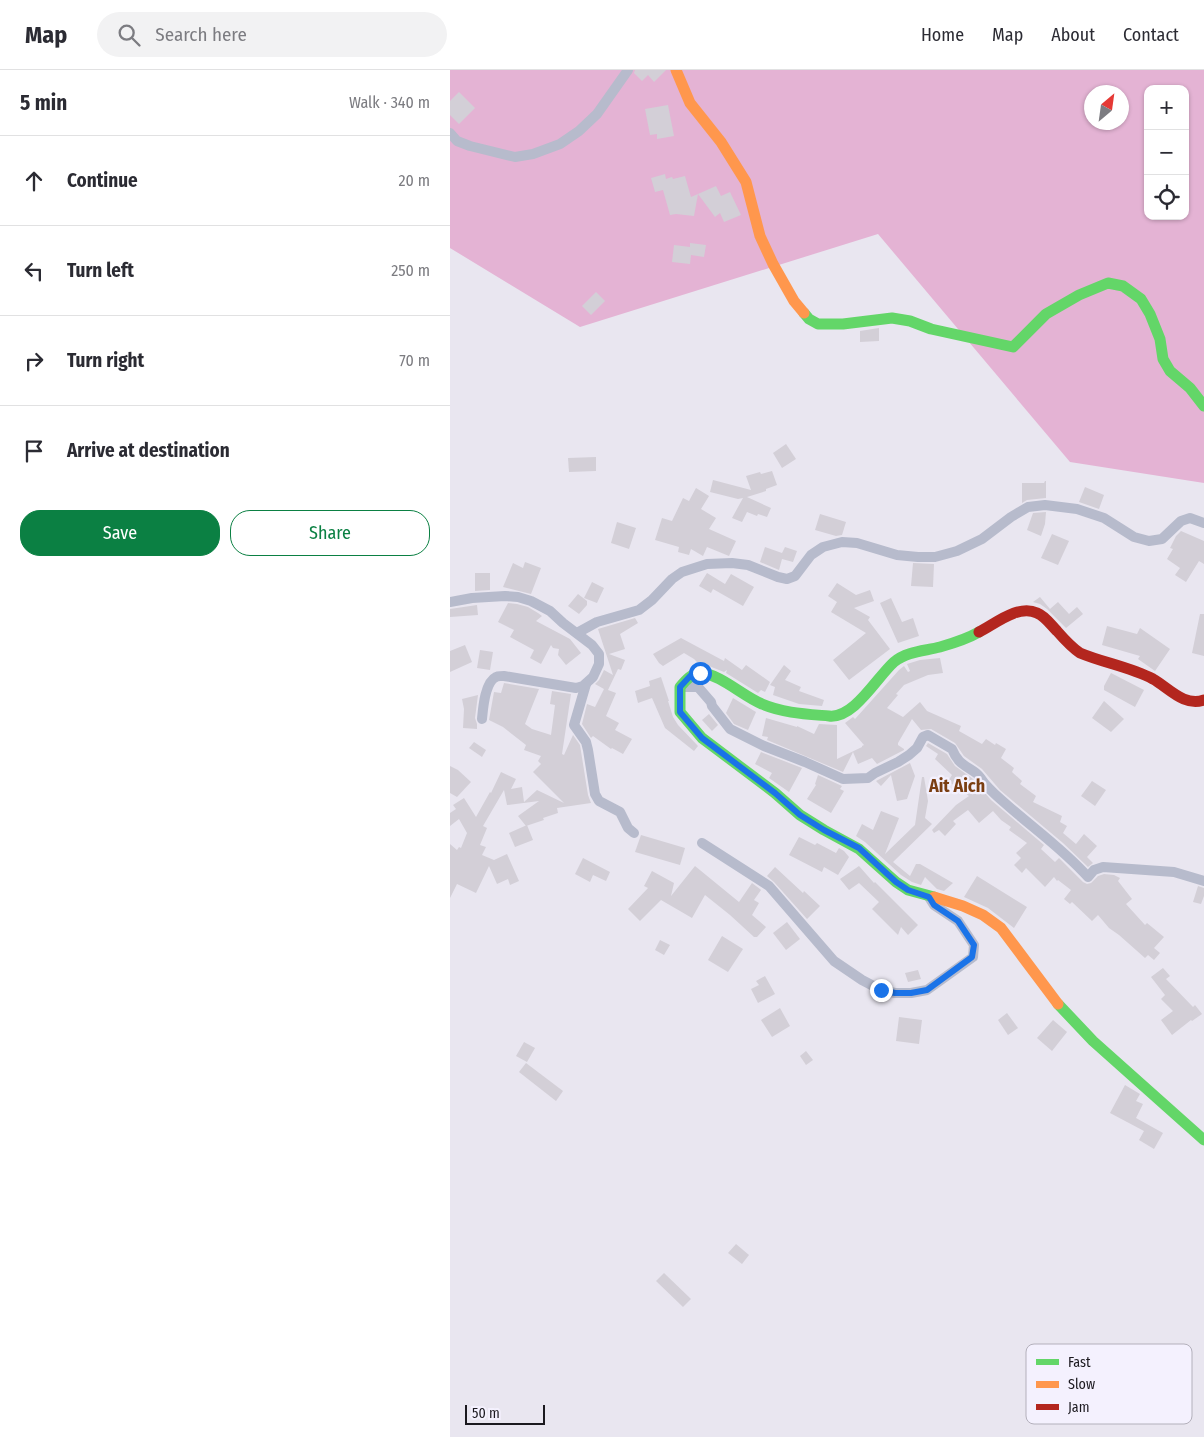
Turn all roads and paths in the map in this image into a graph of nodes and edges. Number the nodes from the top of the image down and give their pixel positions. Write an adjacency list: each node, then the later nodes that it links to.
1 (628, 70): 3 (street)
2 (676, 70): 4 (main road)
3 (450, 133)
4 (1204, 406)
5 (1204, 523): 7 (street)
6 (450, 602): 7 (street)
7 (577, 633): 8 (street)
8 (586, 684): 11 (street); 12 (street)
9 (680, 687): 10 (main road); 14 (street); 15 (main road)
10 (1204, 700)
11 (482, 719)
12 (634, 833)
13 (702, 843): 15 (street)
14 (1204, 880)
15 (929, 897): 16 (main road)
16 (1204, 1140)

